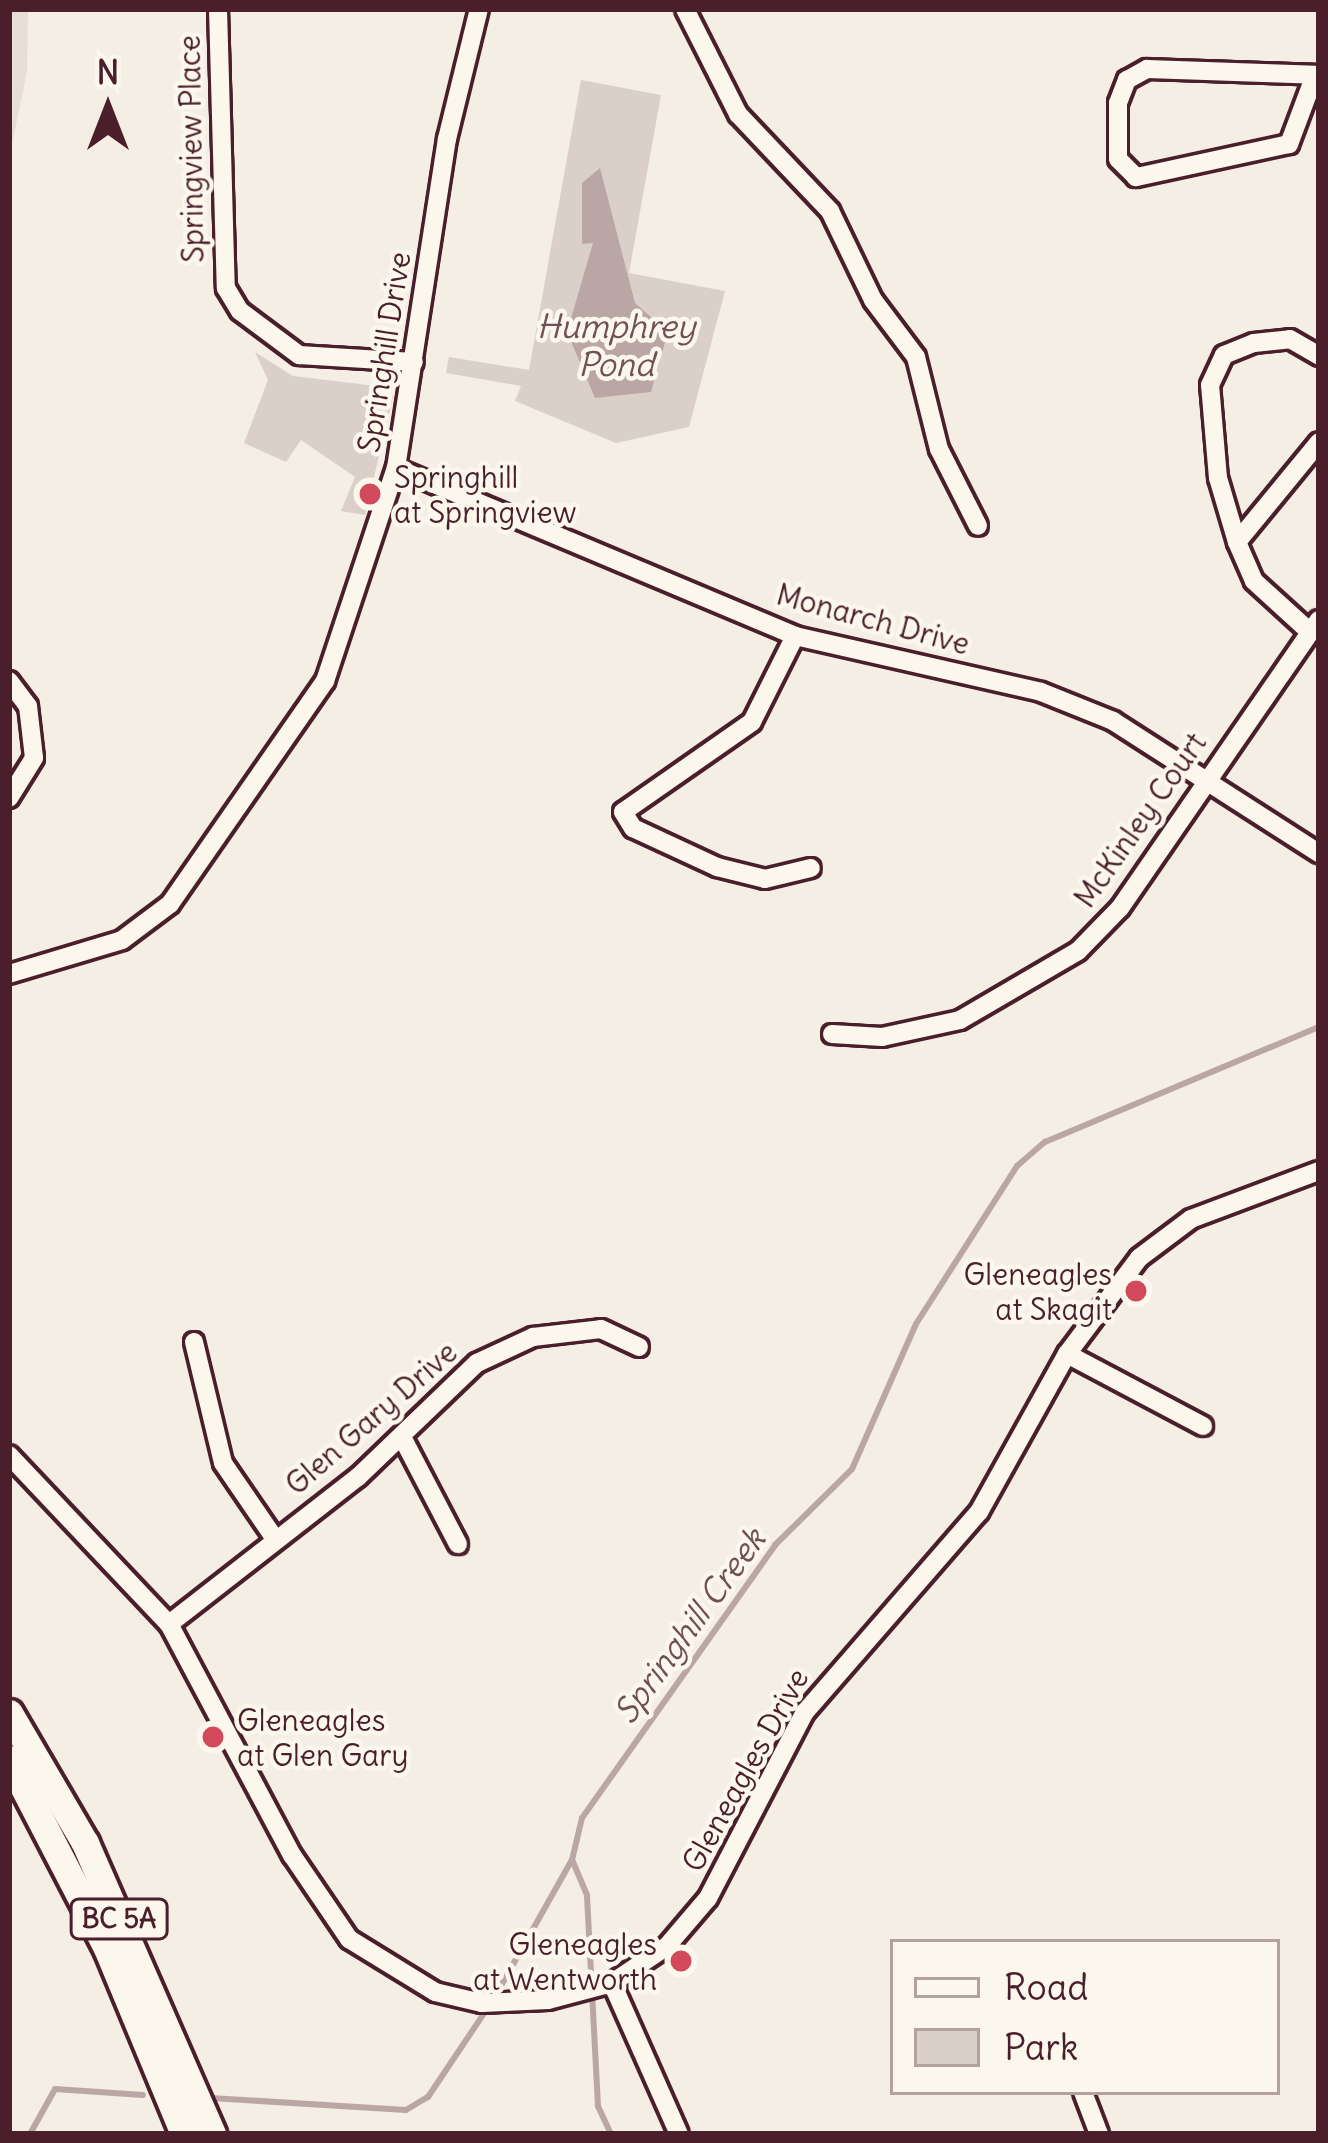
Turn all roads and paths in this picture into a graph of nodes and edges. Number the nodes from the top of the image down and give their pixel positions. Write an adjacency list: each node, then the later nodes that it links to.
1 (218, 9): 6 (street, Springview Place)
2 (479, 9): 6 (street, Springhill Drive)
3 (685, 9): 9 (street)
4 (1317, 75): 4 (street)
5 (1319, 356): 10 (street)
6 (414, 362): 8 (street, Springhill Drive)
7 (1319, 442): 10 (street)
8 (396, 468): 12 (street, Monarch Drive); 18 (street, Springhill Drive)
9 (978, 526)
10 (1237, 542): 11 (street)
11 (1315, 626): 14 (street, McKinley Court)
12 (795, 636): 14 (street, Monarch Drive); 17 (street)
13 (9, 681): 15 (street)
14 (1204, 781): 16 (street, Monarch Drive); 19 (street, McKinley Court)
15 (9, 798)
16 (1319, 853)
17 (811, 868)
18 (9, 974)
19 (832, 1034)
20 (1319, 1171): 23 (street, Gleneagles Drive)
21 (194, 1342): 27 (street)
22 (639, 1347): 25 (street, Glen Gary Drive)
23 (1066, 1354): 24 (street); 32 (street, Gleneagles Drive)
24 (1203, 1426)
25 (402, 1437): 27 (street, Glen Gary Drive); 28 (street)
26 (9, 1455): 29 (street, Gleneagles Drive)
27 (275, 1539): 29 (street, Glen Gary Drive)
28 (458, 1544)
29 (169, 1624): 32 (street, Gleneagles Drive)
30 (9, 1713): 35 (main road, BC 5A)
31 (9, 1759): 34 (main road, BC 5A)
32 (612, 1983): 36 (street)
33 (1085, 2095): 37 (street)
34 (184, 2134)
35 (212, 2134)
36 (679, 2134)
37 (1099, 2134)

